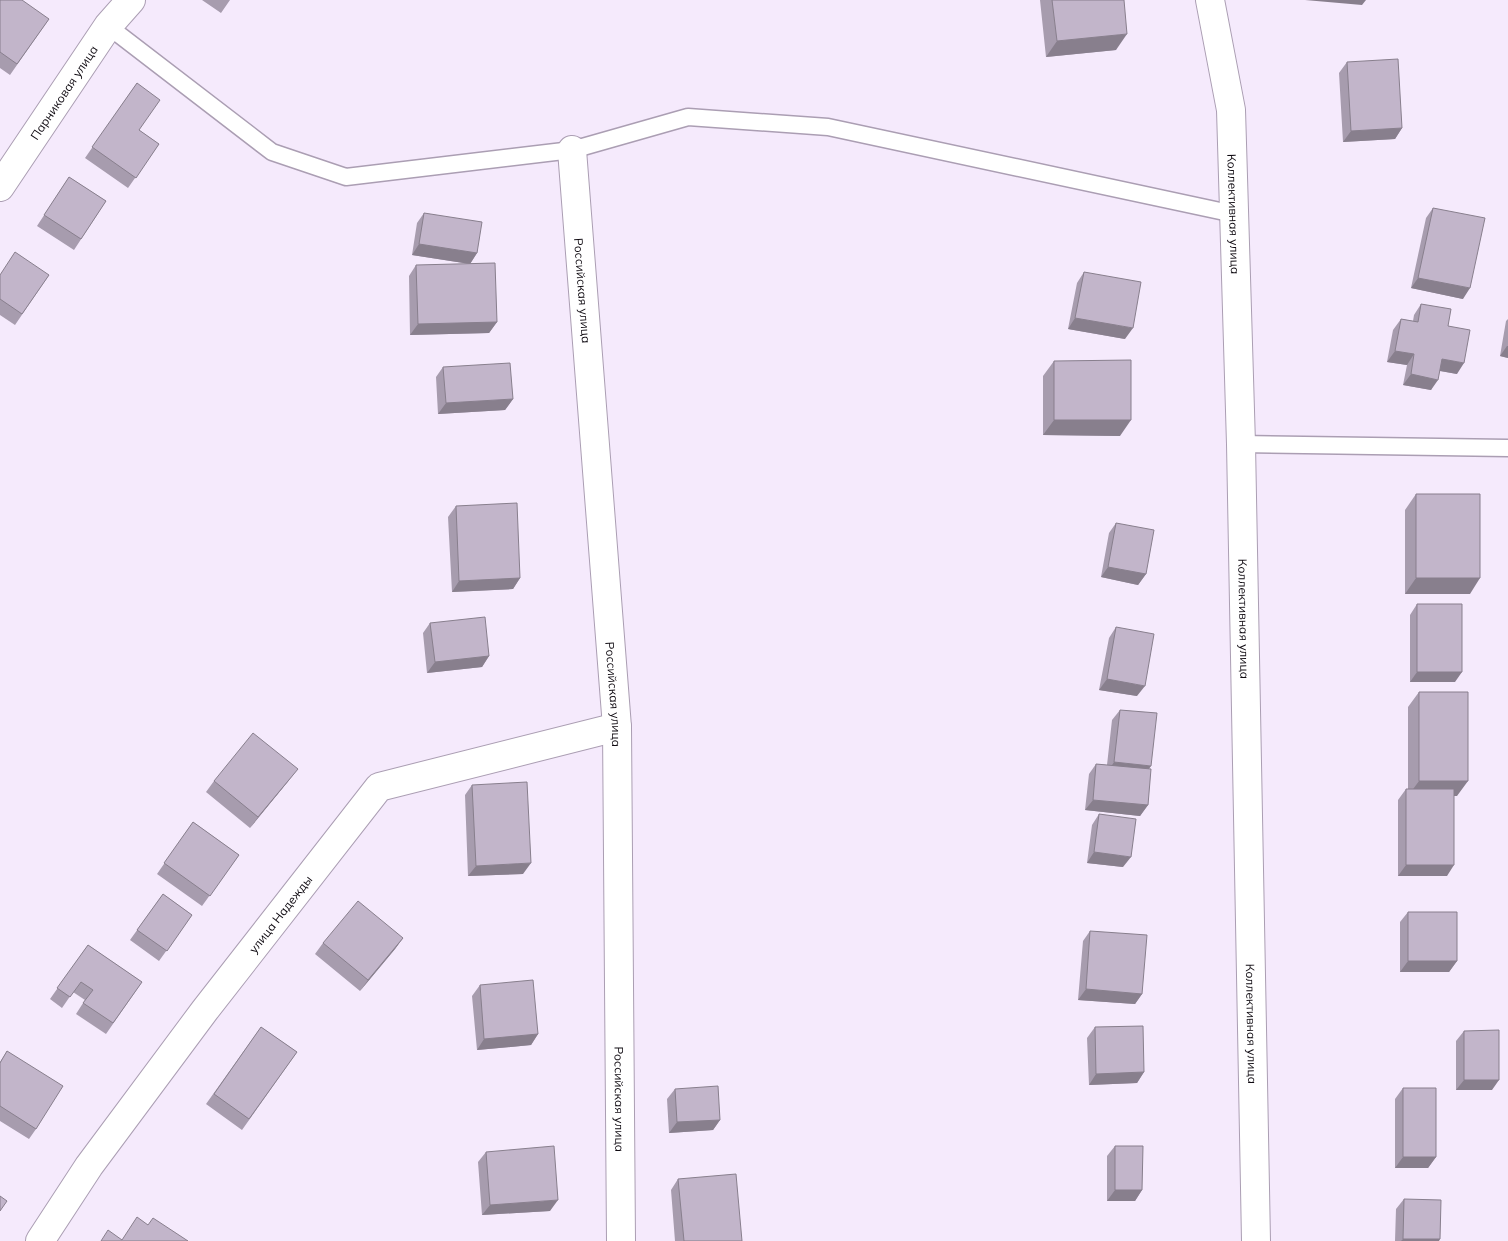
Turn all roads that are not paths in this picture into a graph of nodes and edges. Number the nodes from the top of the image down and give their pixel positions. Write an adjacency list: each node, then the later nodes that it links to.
1 (131, 0): 3 (street, Парниковая улица)
2 (1210, 0): 6 (street, Коллективная улица)
3 (108, 26): 4 (lane); 5 (street, Парниковая улица)
4 (572, 150): 6 (lane); 9 (street, Российская улица)
5 (0, 187)
6 (1234, 214): 7 (street, Коллективная улица)
7 (1241, 444): 8 (lane); 12 (street, Коллективная улица)
8 (1508, 448)
9 (617, 727): 10 (street, улица Надежды); 11 (street, Российская улица)
10 (40, 1241)
11 (621, 1241)
12 (1256, 1241)

